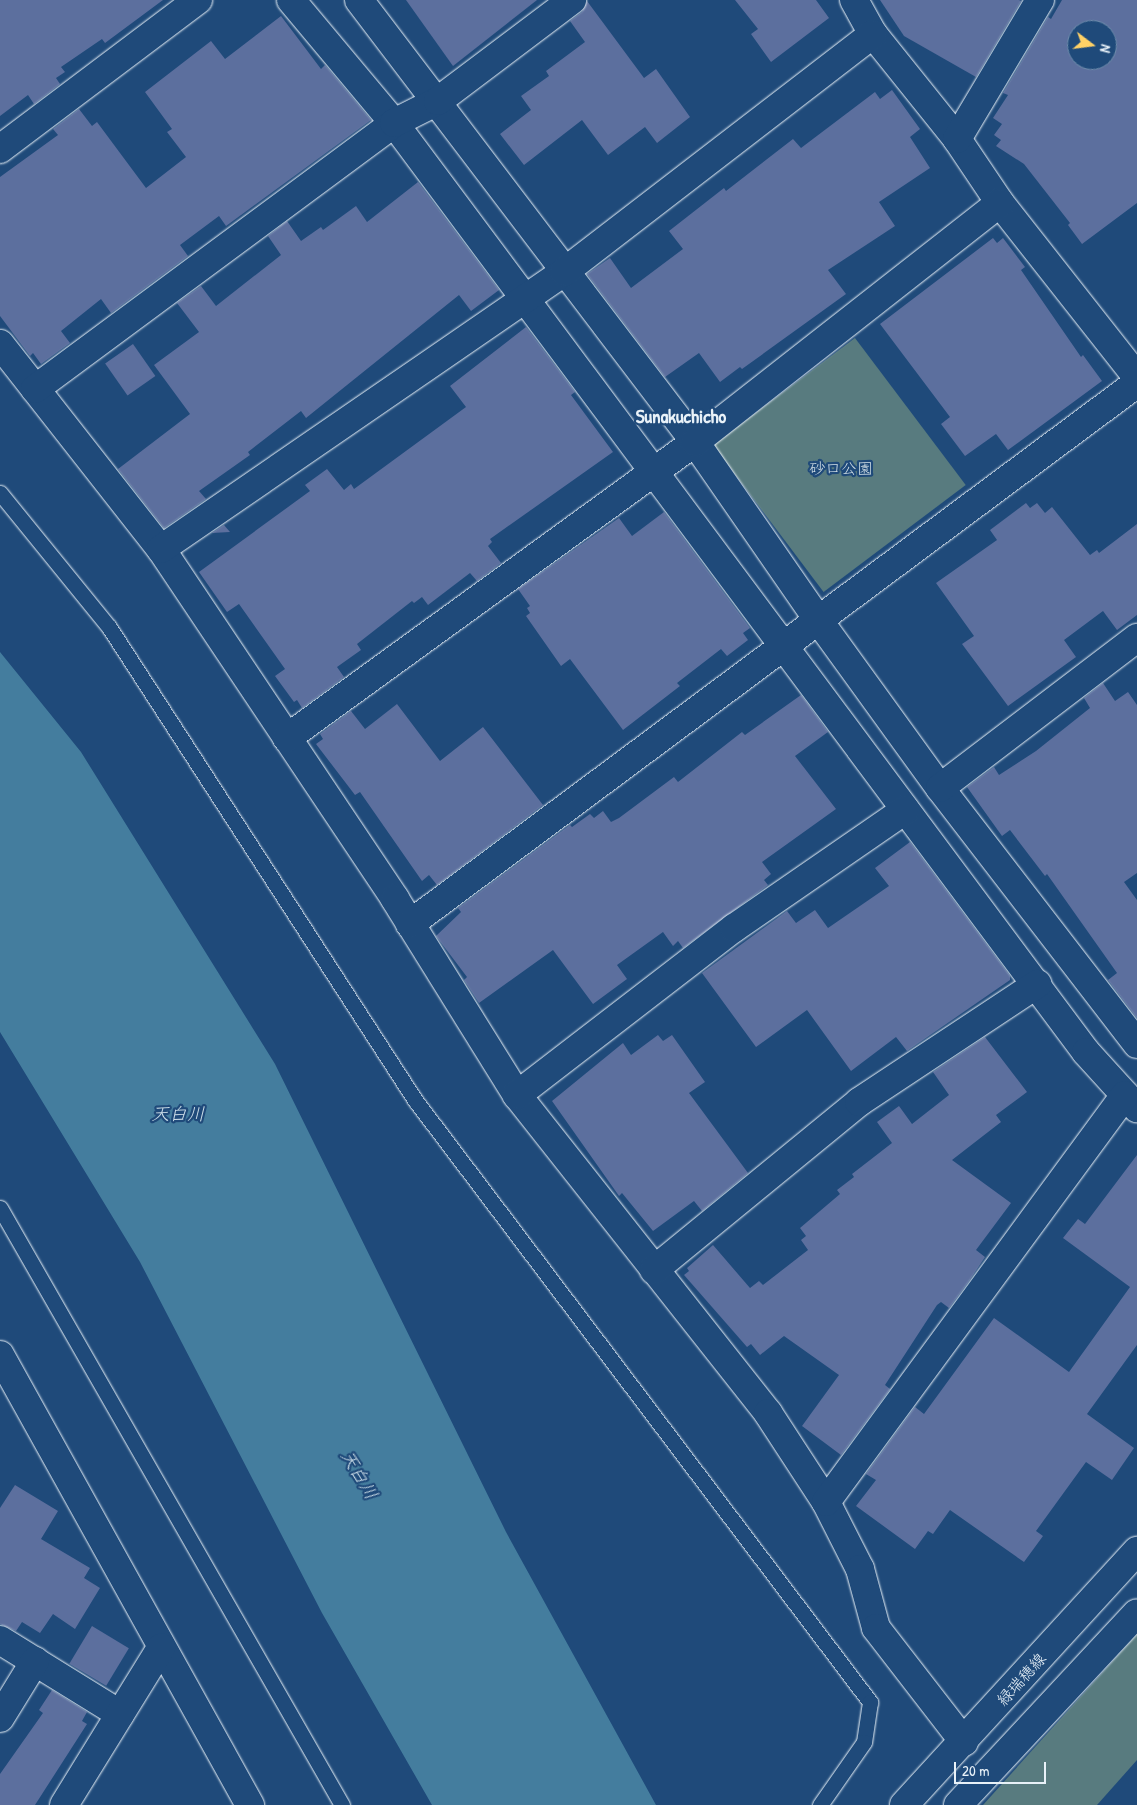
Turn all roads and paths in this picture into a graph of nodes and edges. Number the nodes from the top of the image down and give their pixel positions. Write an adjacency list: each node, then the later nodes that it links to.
1 (198, 0): 11 (street)
2 (291, 0): 9 (street)
3 (359, 0): 8 (street)
4 (572, 0): 8 (street)
5 (854, 0): 7 (street)
6 (1040, 0): 10 (street)
7 (873, 34): 10 (street); 13 (street)
8 (438, 100): 9 (street); 13 (street)
9 (394, 124): 14 (street); 18 (street)
10 (957, 139): 12 (street)
11 (0, 149)
12 (1000, 203): 16 (street); 19 (street)
13 (564, 272): 14 (street); 19 (street)
14 (527, 297): 20 (street); 22 (street)
15 (0, 344): 18 (street)
16 (1137, 377)
17 (1137, 383): 23 (street)
18 (35, 389): 22 (street)
19 (695, 442): 20 (street); 23 (street)
20 (655, 472): 25 (street); 26 (street)
21 (0, 493): 49 (lane)
22 (161, 549): 26 (street)
23 (818, 620): 25 (street); 27 (street)
24 (1137, 638): 27 (street)
25 (784, 649): 28 (street); 29 (street)
26 (287, 738): 29 (street)
27 (940, 788): 31 (street)
28 (905, 810): 30 (street); 32 (street)
29 (410, 924): 32 (street)
30 (1037, 984): 33 (street); 35 (street)
31 (1137, 1044)
32 (517, 1095): 35 (street)
33 (1131, 1102): 37 (street)
34 (0, 1208): 48 (lane)
35 (654, 1270): 37 (street)
36 (4, 1377): 41 (street)
37 (826, 1502): 45 (street)
38 (1137, 1551): 45 (street, 緑瑞穂線)
39 (1137, 1613): 51 (street)
40 (0, 1640): 42 (street)
41 (162, 1648): 43 (street); 47 (street)
42 (35, 1661): 43 (street); 44 (street)
43 (120, 1714): 46 (street)
44 (0, 1718)
45 (964, 1742): 50 (street, 緑瑞穂線)
46 (64, 1805)
47 (250, 1805)
48 (342, 1805)
49 (820, 1805)
50 (904, 1805)
51 (958, 1805)

